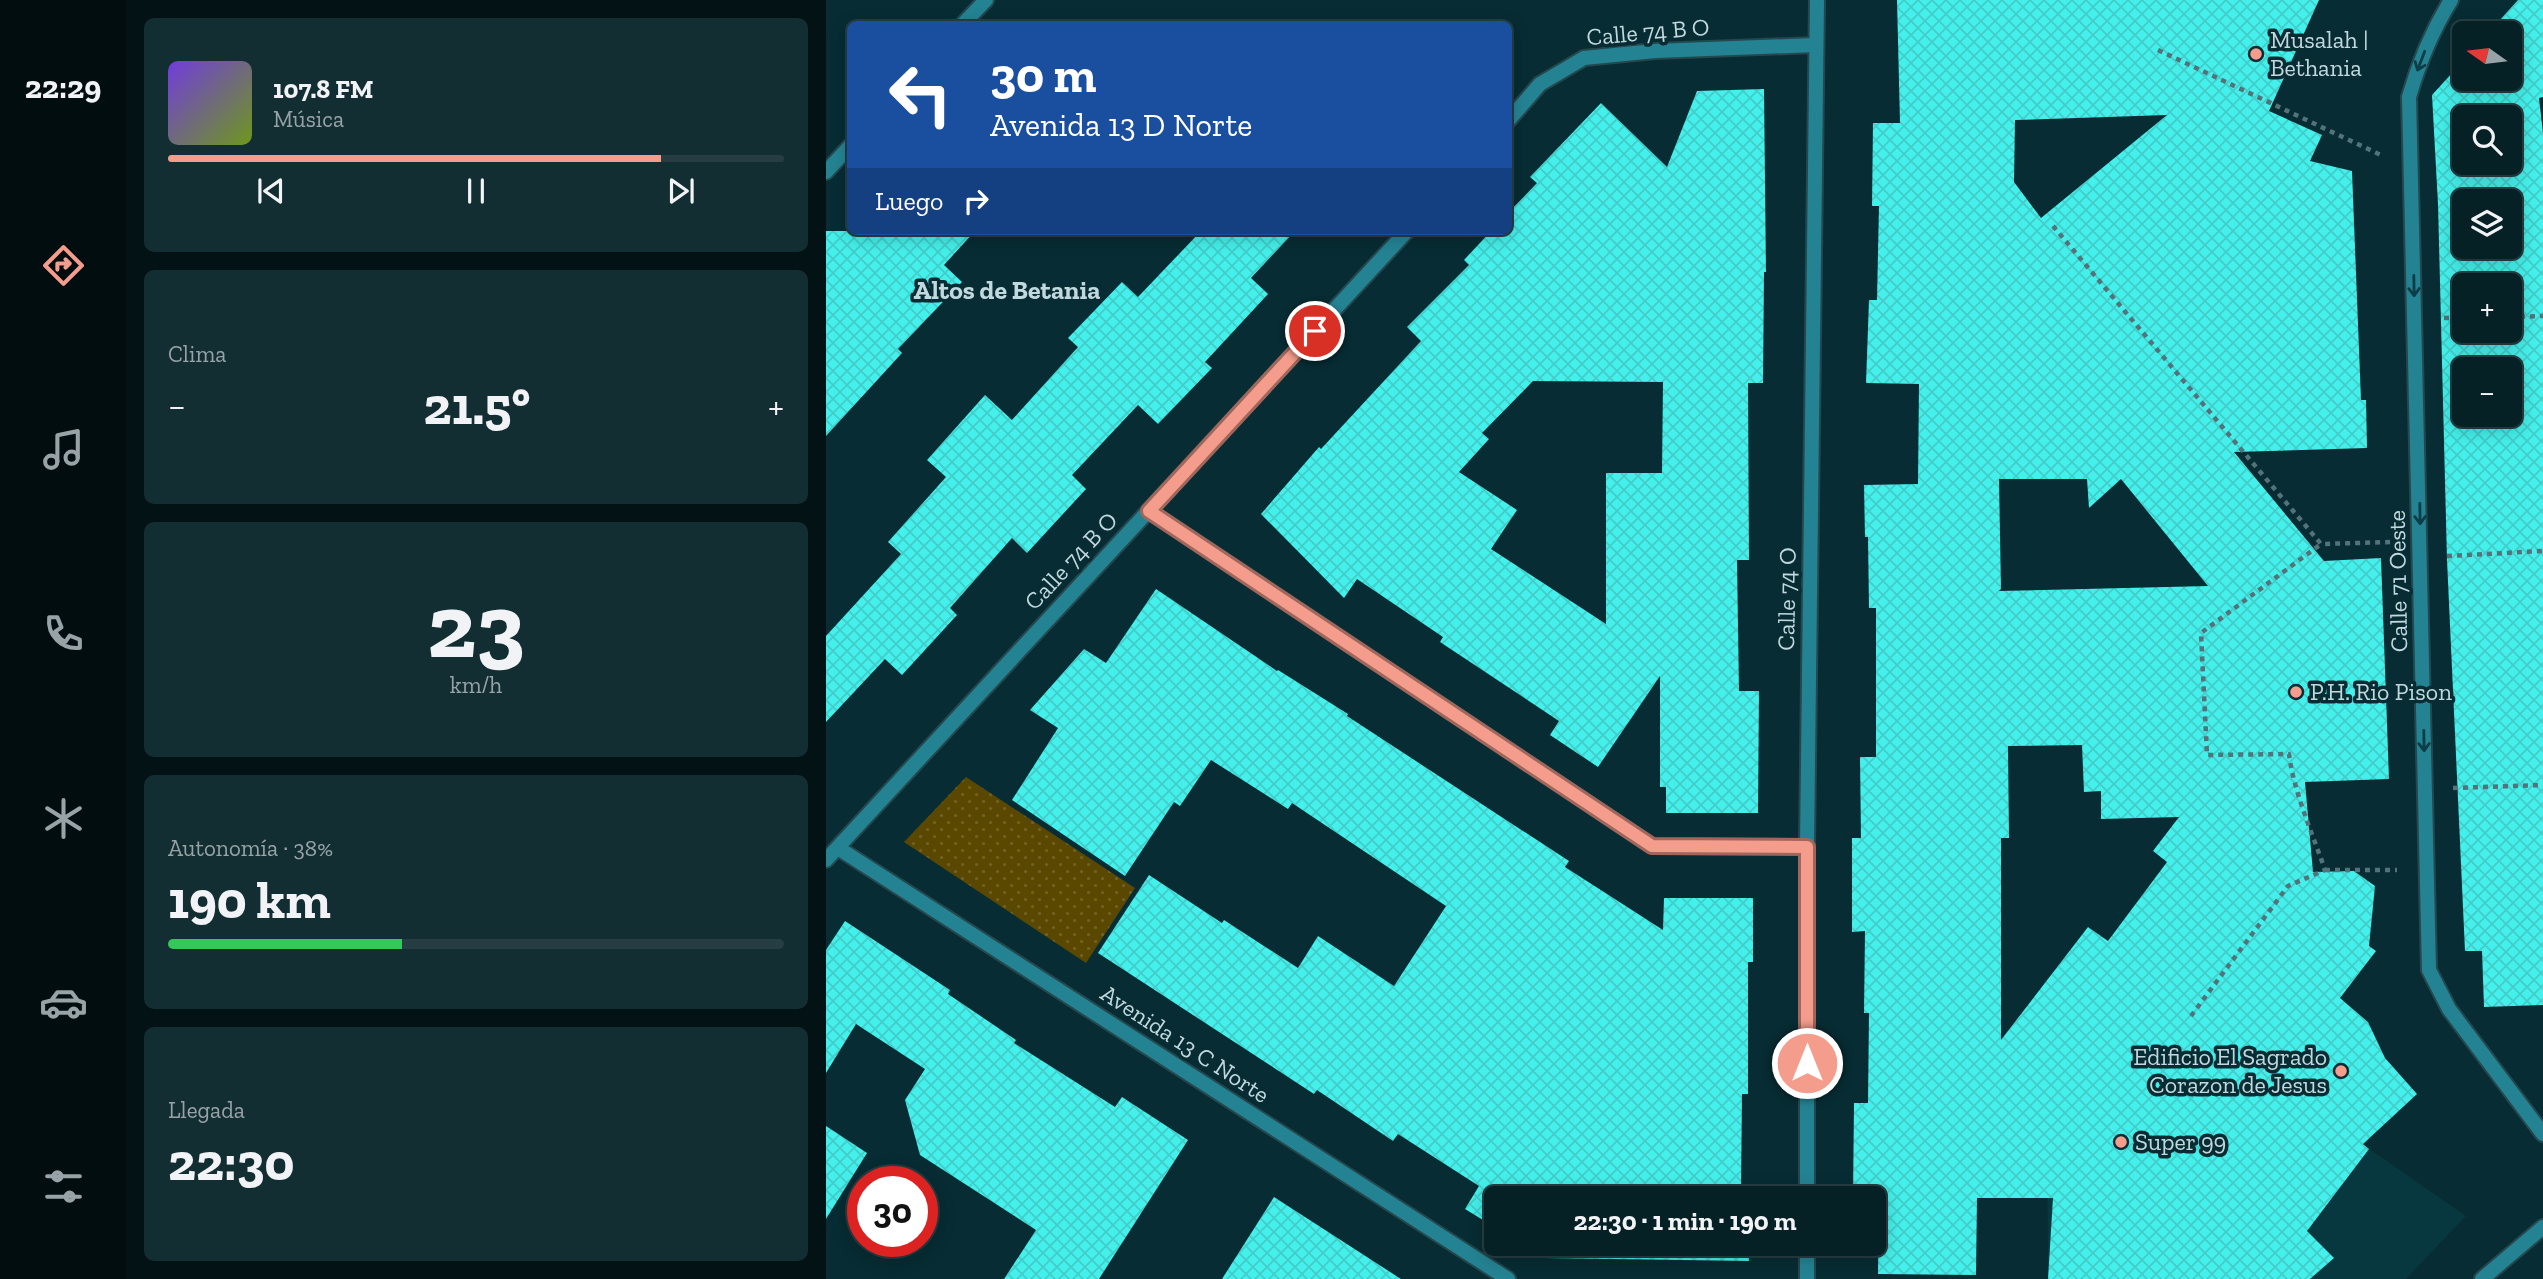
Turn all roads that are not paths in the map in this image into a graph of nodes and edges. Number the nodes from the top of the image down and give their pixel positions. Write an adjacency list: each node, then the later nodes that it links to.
1 (986, 0): 4 (street)
2 (1816, 0): 5 (street, Calle 74 O)
3 (2451, 0): 14 (street, Calle 71 Oeste, one-way to 14)
4 (966, 21)
5 (1815, 46): 6 (street, Calle 74 B O); 11 (street, Calle 74 O)
6 (1512, 117)
7 (847, 149): 8 (street)
8 (826, 172)
9 (1403, 235): 10 (street, Calle 74 B O)
10 (1149, 511): 11 (street); 12 (street, Calle 74 B O)
11 (1807, 847): 15 (street, Calle 74 O)
12 (838, 848): 13 (street, Calle 74 B O); 18 (street, Avenida 13 C Norte)
13 (826, 860)
14 (2543, 1134)
15 (1807, 1186)
16 (2543, 1227): 20 (street)
17 (1807, 1256): 19 (street)
18 (1508, 1279)
19 (1807, 1279)
20 (2482, 1279)

